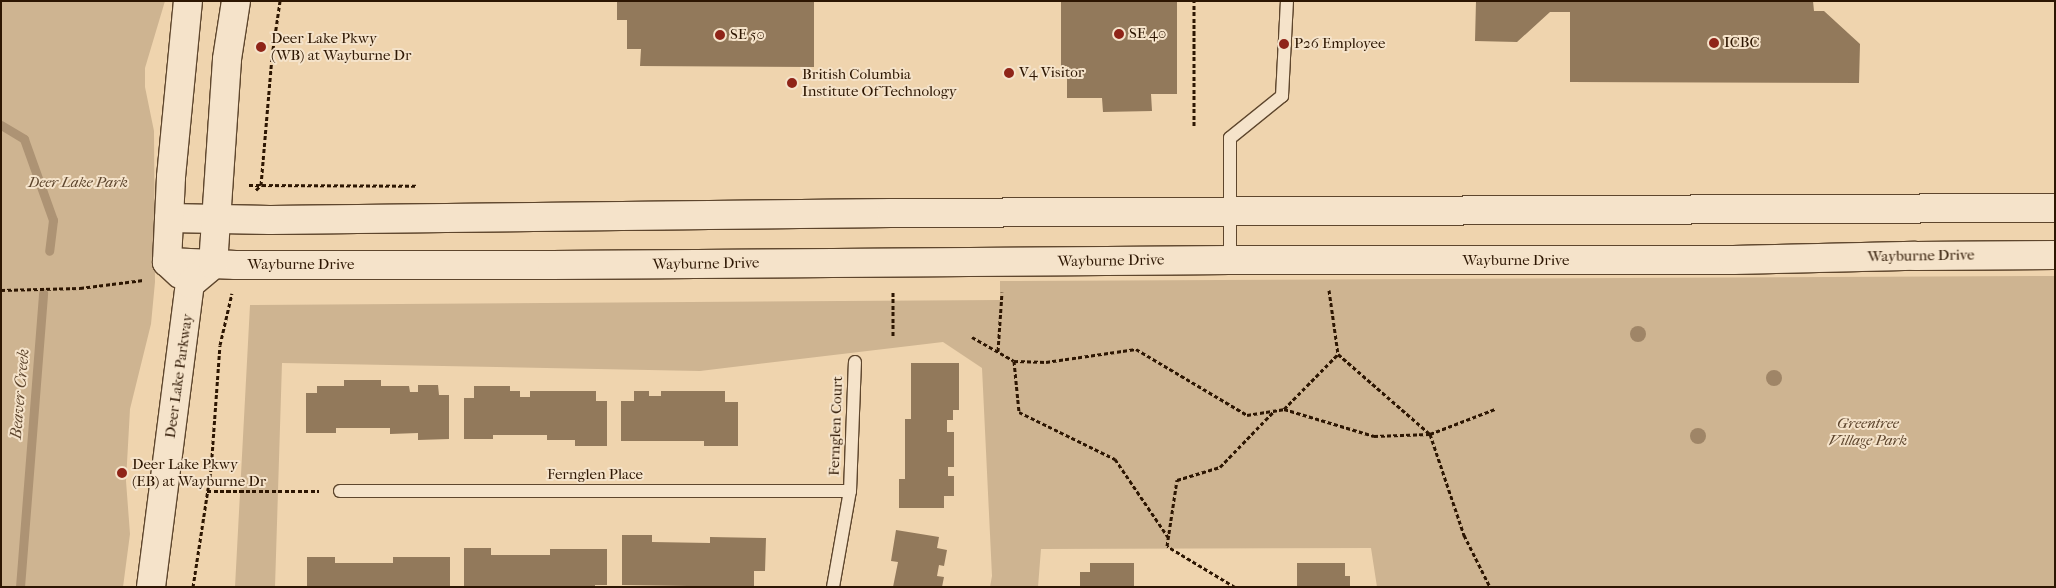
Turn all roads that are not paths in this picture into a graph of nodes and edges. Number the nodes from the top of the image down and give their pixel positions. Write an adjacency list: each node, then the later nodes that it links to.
1 (188, 1): 6 (street)
2 (236, 1): 7 (street)
3 (1286, 1): 5 (lane)
4 (2055, 208): 5 (street)
5 (1229, 212): 7 (street); 9 (lane)
6 (169, 218): 7 (street); 11 (street)
7 (216, 219): 10 (street)
8 (2055, 255): 9 (street, Wayburne Drive)
9 (1230, 260): 10 (street, Wayburne Drive)
10 (213, 265): 11 (street, Wayburne Drive); 12 (street)
11 (158, 271): 12 (street)
12 (190, 284): 16 (street, Deer Lake Parkway)
13 (855, 362): 15 (lane, Fernglen Court)
14 (340, 491): 15 (lane, Fernglen Place)
15 (850, 491): 17 (lane, Fernglen Court)
16 (151, 587)
17 (833, 587)

